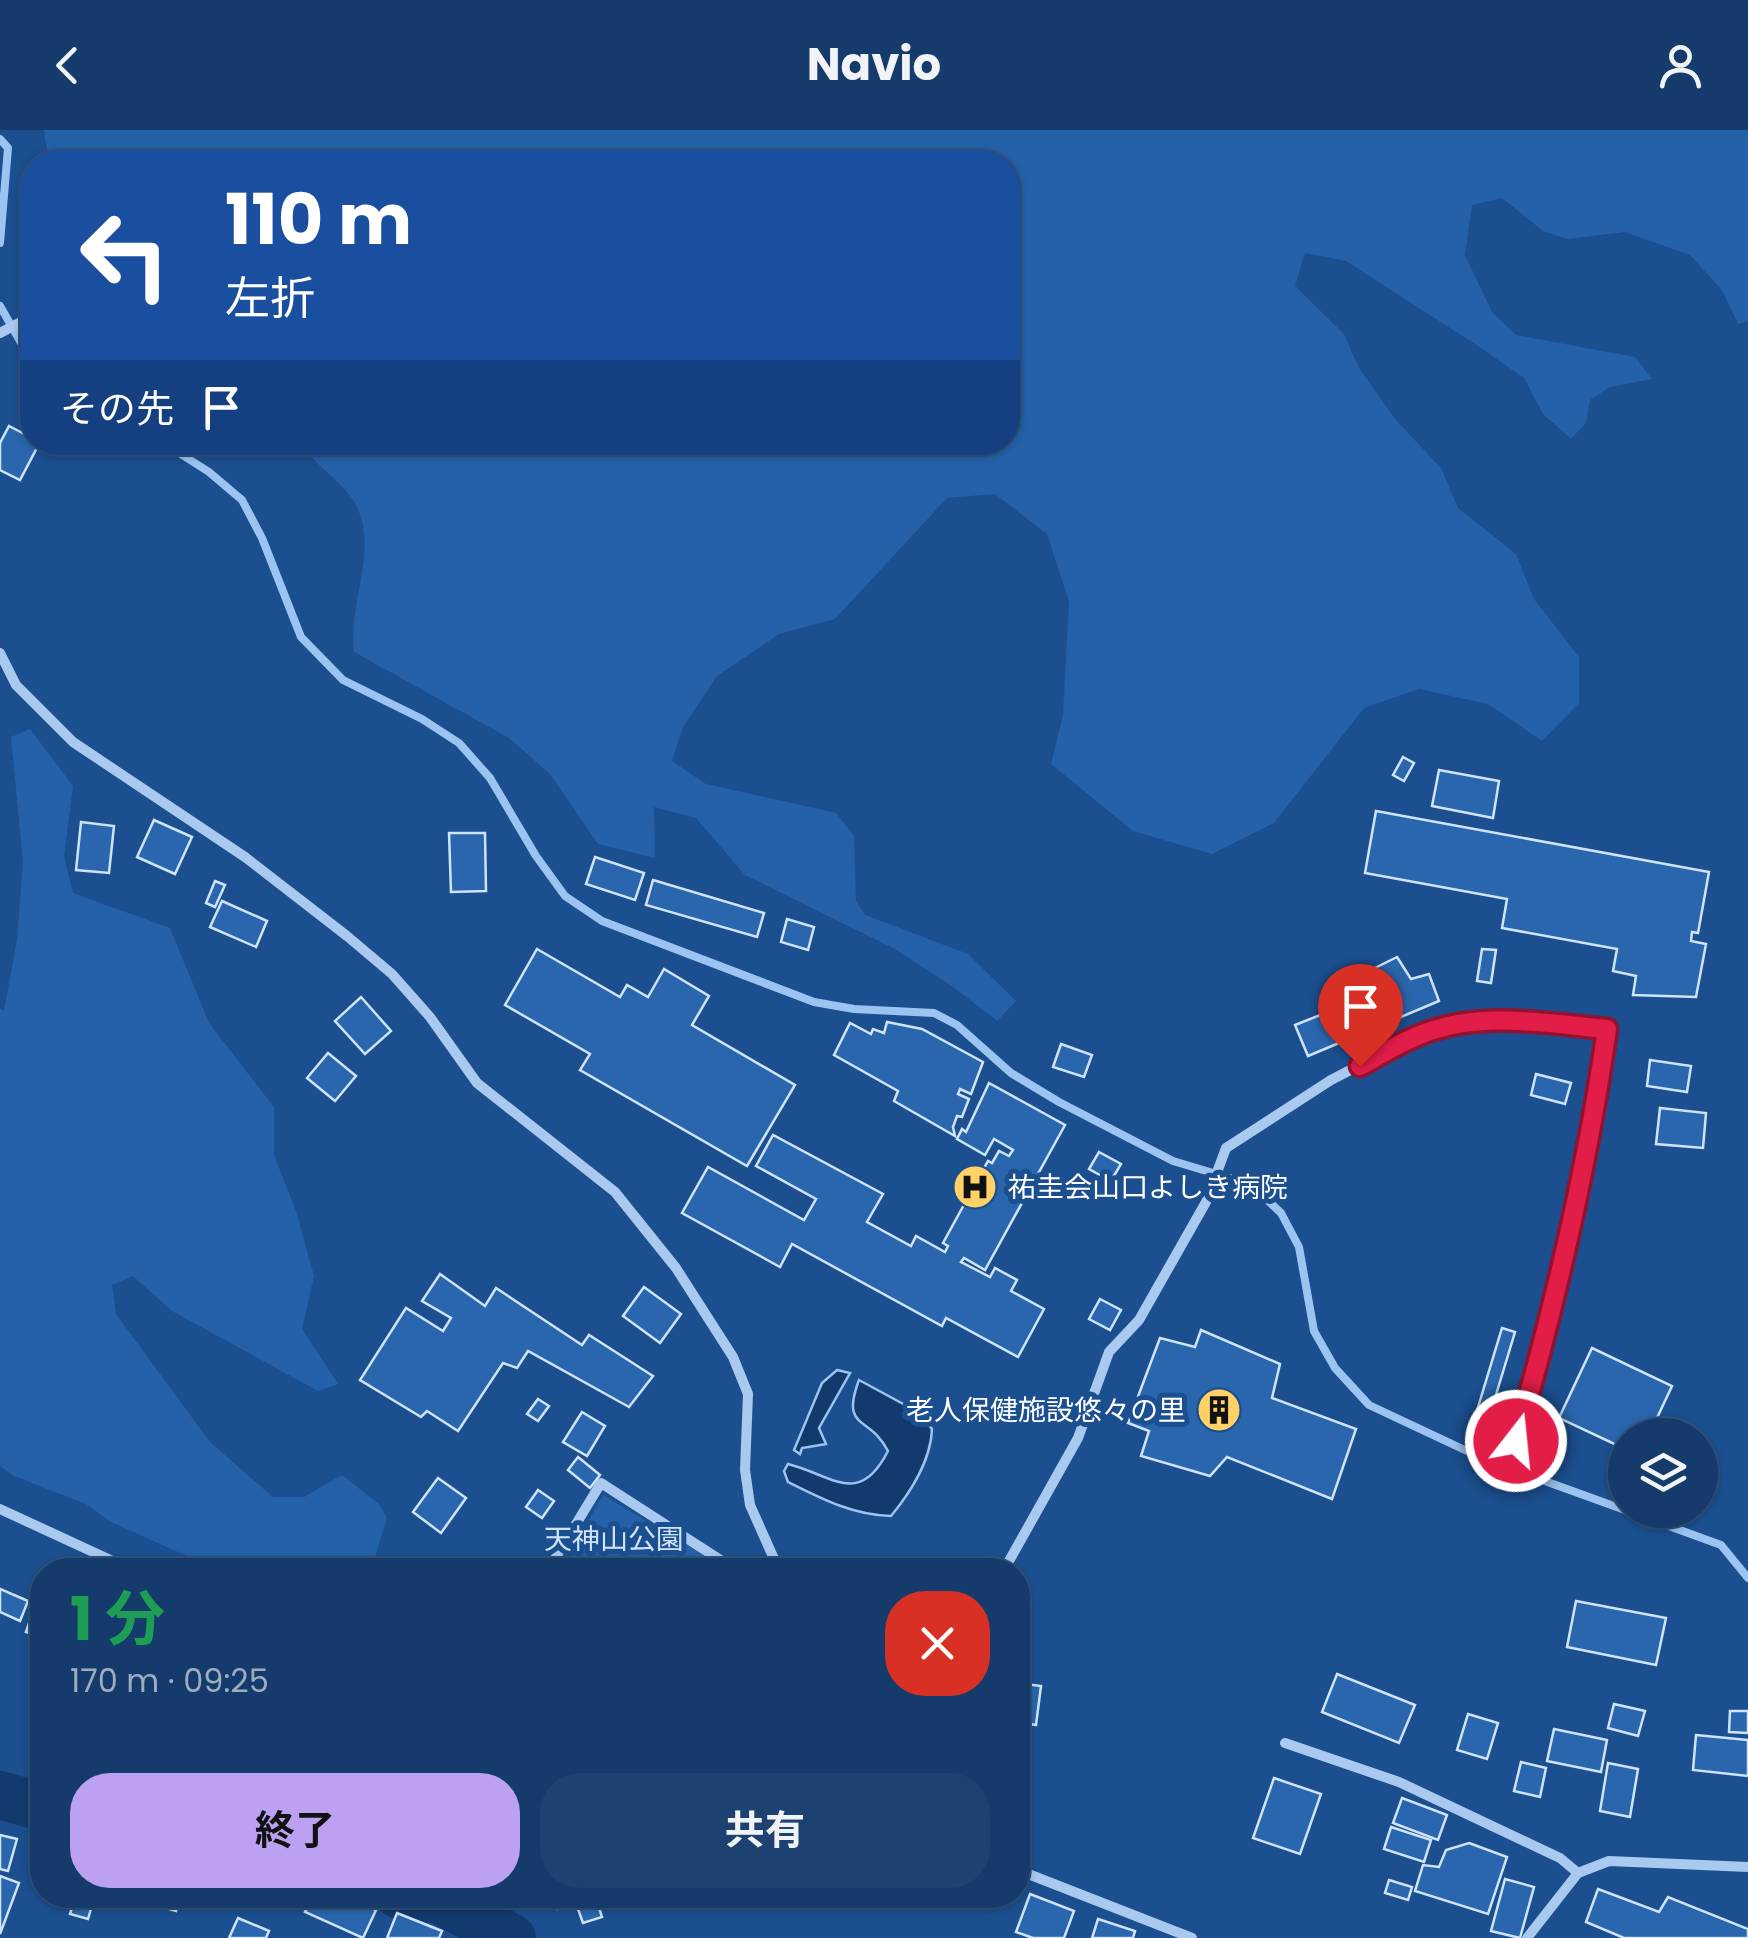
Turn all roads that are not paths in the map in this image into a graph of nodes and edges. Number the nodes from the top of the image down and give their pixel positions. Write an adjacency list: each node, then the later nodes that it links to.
1 (0, 653): 7 (street)
2 (1516, 1441): 8 (street)
3 (0, 1509): 4 (street)
4 (106, 1558)
5 (555, 1558): 6 (street)
6 (717, 1558)
7 (774, 1558)
8 (1011, 1558)
9 (1284, 1743): 11 (street)
10 (1748, 1867): 11 (street)
11 (1578, 1873): 15 (street)
12 (1030, 1875): 13 (street)
13 (1174, 1935): 14 (street)
14 (1192, 1938)
15 (1527, 1938)

